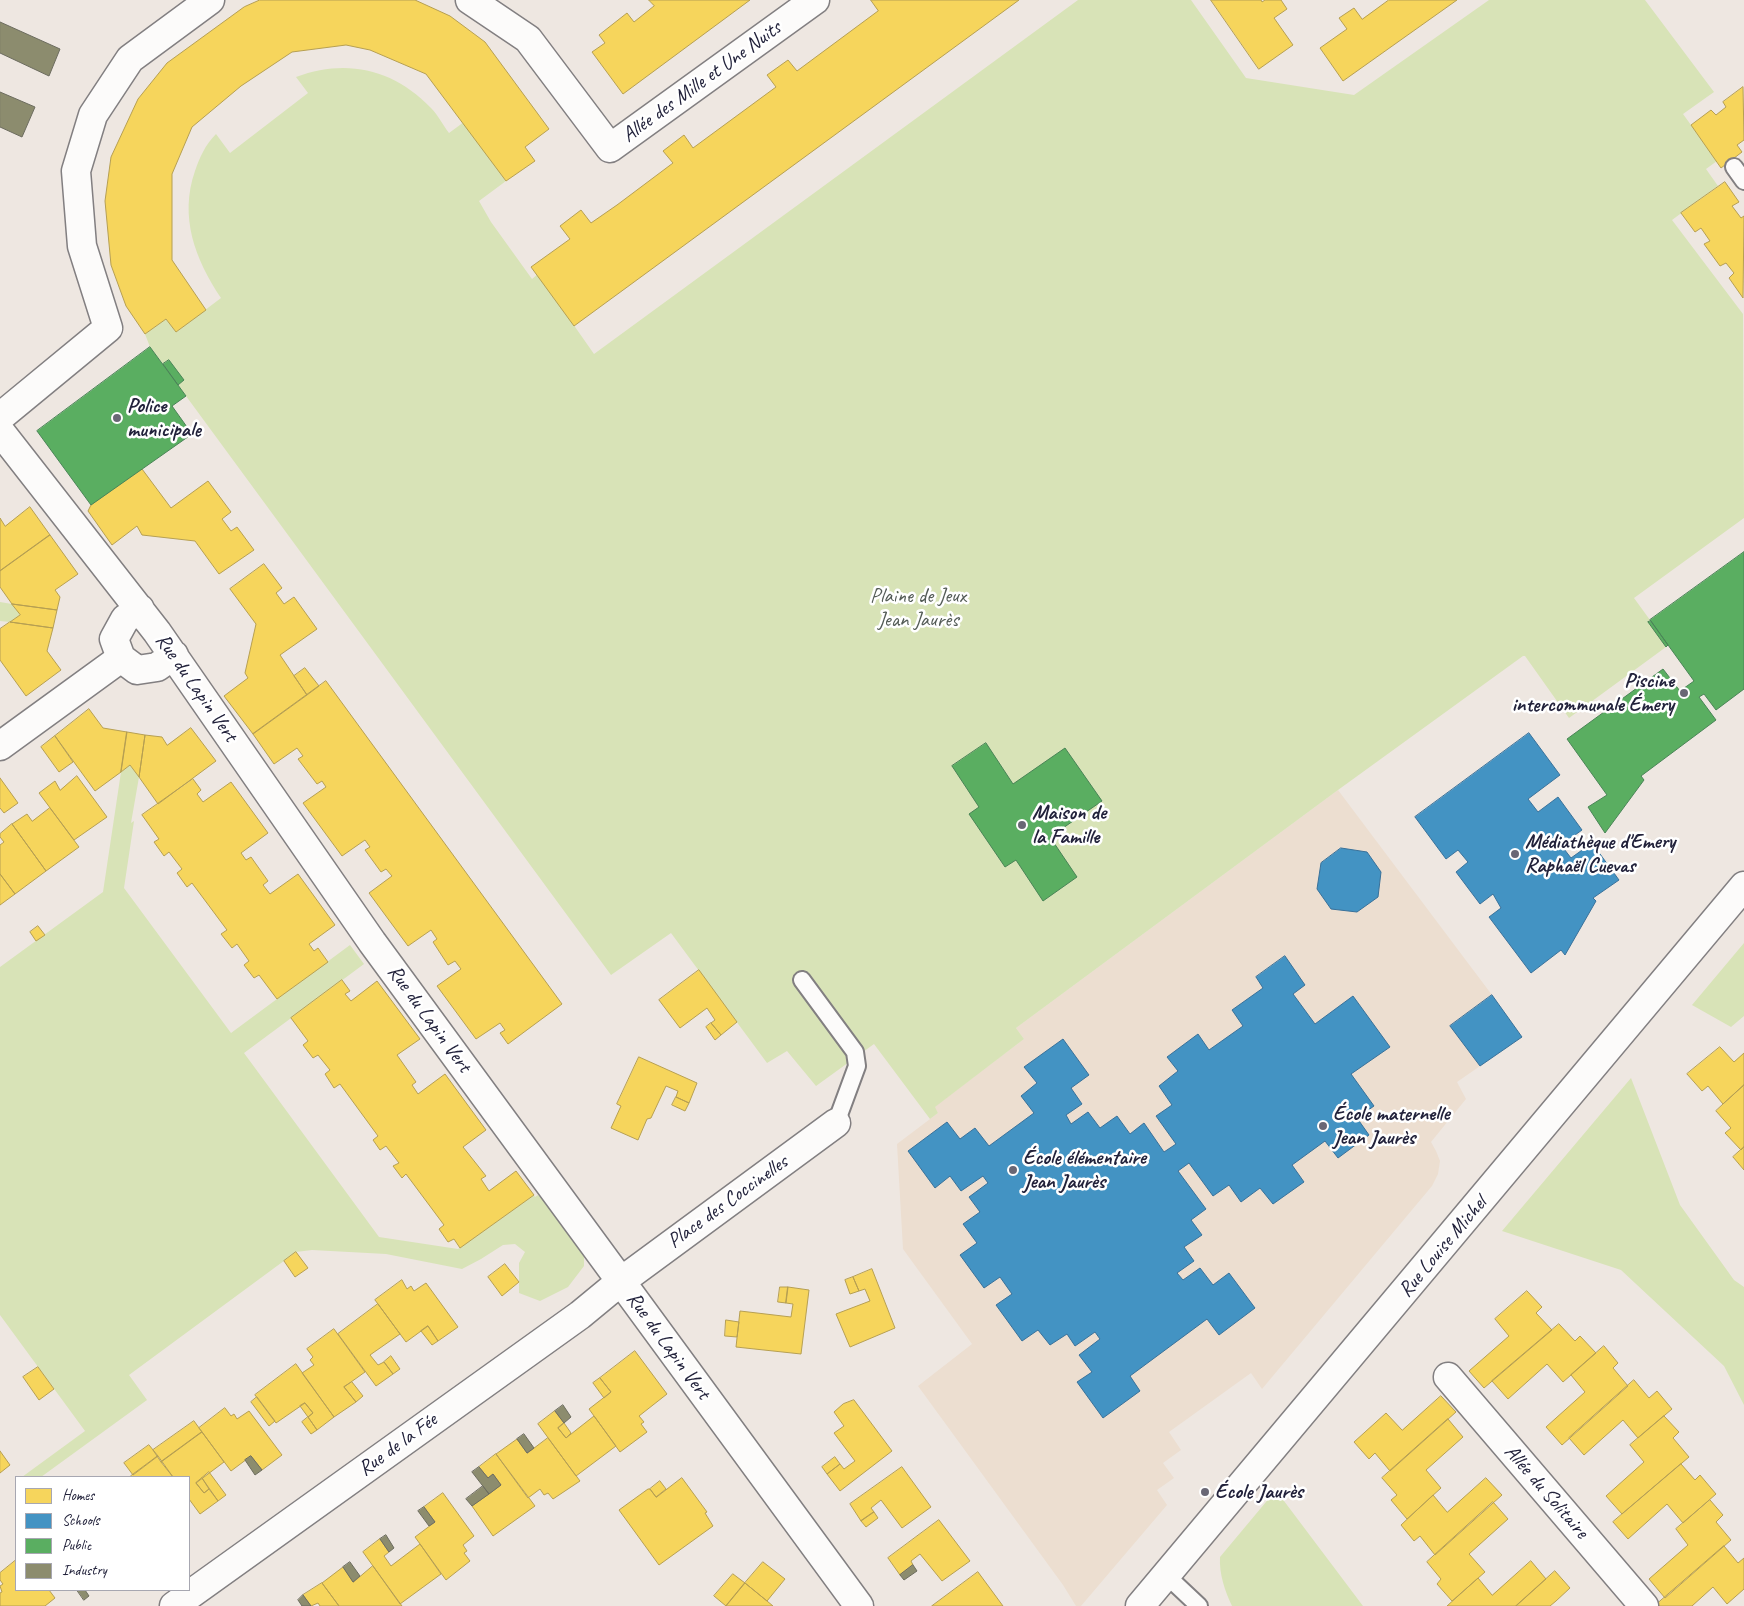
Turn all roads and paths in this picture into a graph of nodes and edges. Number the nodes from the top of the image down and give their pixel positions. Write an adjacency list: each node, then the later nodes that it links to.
1 (210, 0): 6 (street)
2 (470, 0): 3 (street, Allée des Mille et Une Nuits)
3 (815, 0)
4 (1734, 168): 5 (lane)
5 (1744, 181)
6 (0, 417)
7 (0, 431): 8 (street, Rue du Lapin Vert)
8 (140, 609): 9 (street, Rue du Lapin Vert); 10 (street)
9 (174, 655): 10 (street); 15 (street, Rue du Lapin Vert)
10 (121, 658): 11 (street)
11 (0, 746)
12 (1744, 886): 17 (street, Rue Louise Michel)
13 (802, 980): 14 (lane)
14 (836, 1123): 15 (street, Place des Coccinelles)
15 (620, 1282): 18 (street, Rue de la Fée); 19 (street, Rue du Lapin Vert)
16 (1448, 1377): 22 (street, Allée du Solitaire)
17 (1166, 1575): 20 (street, Rue Louise Michel); 21 (lane)
18 (174, 1606)
19 (859, 1606)
20 (1140, 1606)
21 (1199, 1606)
22 (1644, 1606)

